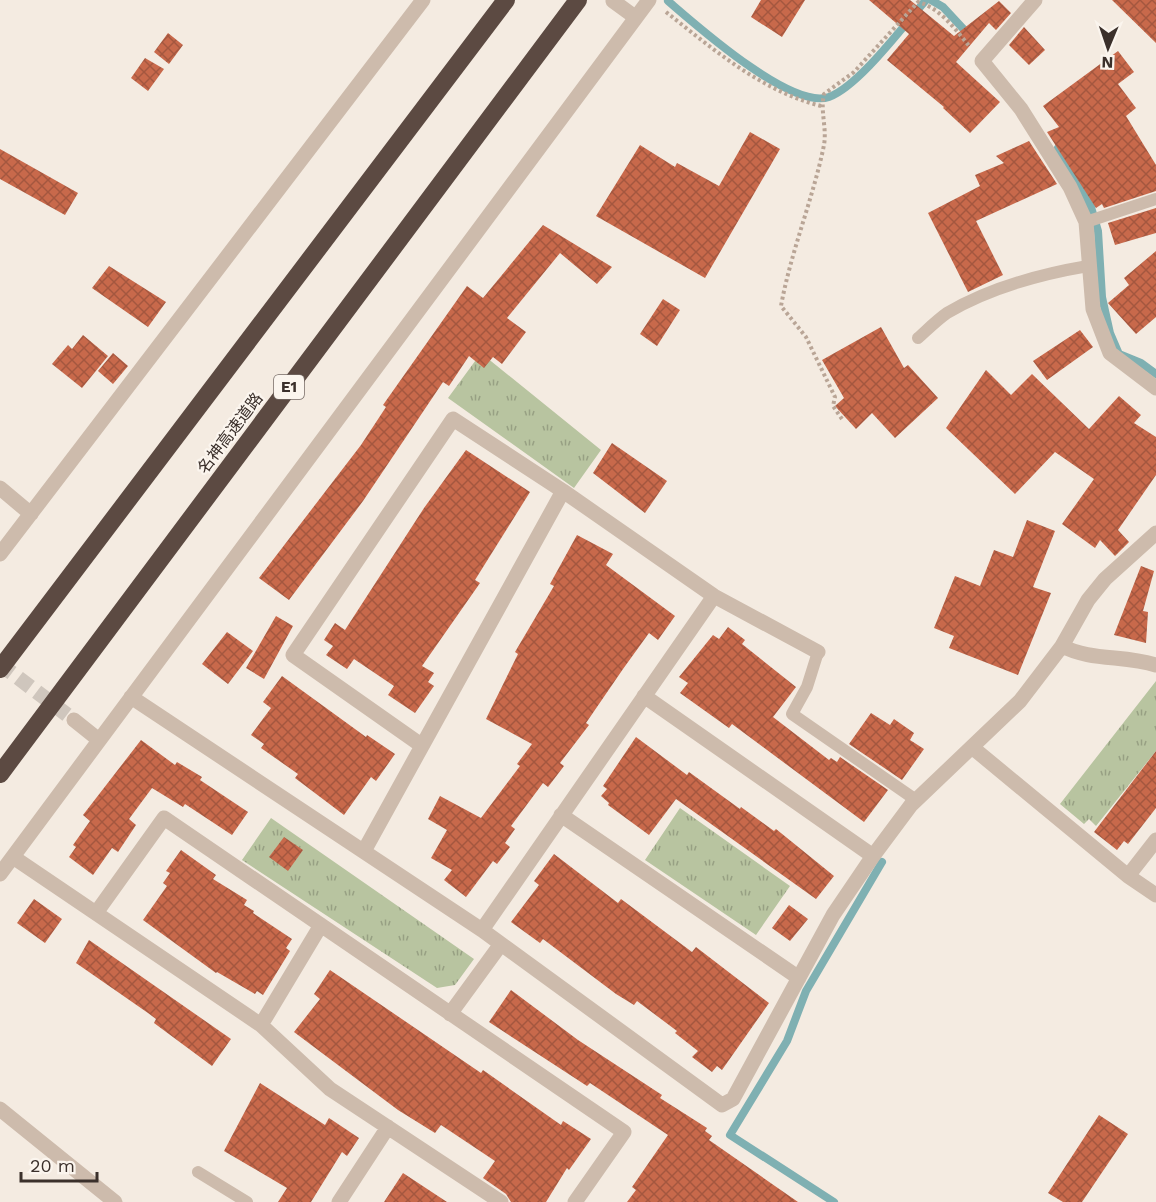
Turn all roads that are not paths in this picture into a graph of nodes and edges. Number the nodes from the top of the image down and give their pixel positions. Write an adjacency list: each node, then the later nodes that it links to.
1 (423, 0): 15 (street)
2 (506, 0): 22 (highway)
3 (578, 0): 29 (highway, 名神高速道路 / E1)
4 (1035, 0): 9 (street)
5 (613, 1): 7 (street)
6 (655, 3): 7 (street)
7 (635, 17): 24 (street)
8 (1156, 199): 9 (lane)
9 (1086, 222): 10 (street)
10 (1088, 266): 11 (lane); 12 (street)
11 (918, 338)
12 (1156, 388)
13 (0, 488): 15 (street)
14 (563, 491): 18 (street); 27 (street); 27 (street)
15 (31, 514): 17 (street)
16 (1156, 533): 19 (street)
17 (0, 554)
18 (714, 596): 20 (street); 23 (street)
19 (1062, 646): 21 (street); 28 (street)
20 (818, 652): 30 (lane)
21 (1156, 665)
22 (0, 669)
23 (644, 696): 31 (street); 34 (street)
24 (131, 697): 26 (street); 33 (street)
25 (74, 720): 26 (street)
26 (99, 740): 35 (street)
27 (421, 745): 33 (street)
28 (973, 748): 30 (street); 37 (street)
29 (0, 774)
30 (916, 800): 34 (street)
31 (561, 815): 41 (street); 43 (street)
32 (1156, 840): 37 (street)
33 (364, 851): 41 (street)
34 (873, 856): 43 (street)
35 (13, 857): 36 (street); 39 (street)
36 (0, 874)
37 (1128, 876): 38 (street)
38 (1156, 895)
39 (96, 913): 40 (street); 45 (street)
40 (321, 925): 44 (street); 45 (street)
41 (482, 930): 42 (street)
42 (501, 944): 43 (street); 44 (street)
43 (799, 978)
44 (450, 1014): 53 (street)
45 (261, 1025): 47 (street)
46 (0, 1109): 49 (street)
47 (388, 1127): 51 (street); 52 (street)
48 (198, 1172): 50 (lane)
49 (115, 1202)
50 (246, 1202)
51 (339, 1202)
52 (501, 1202)
53 (575, 1202)

